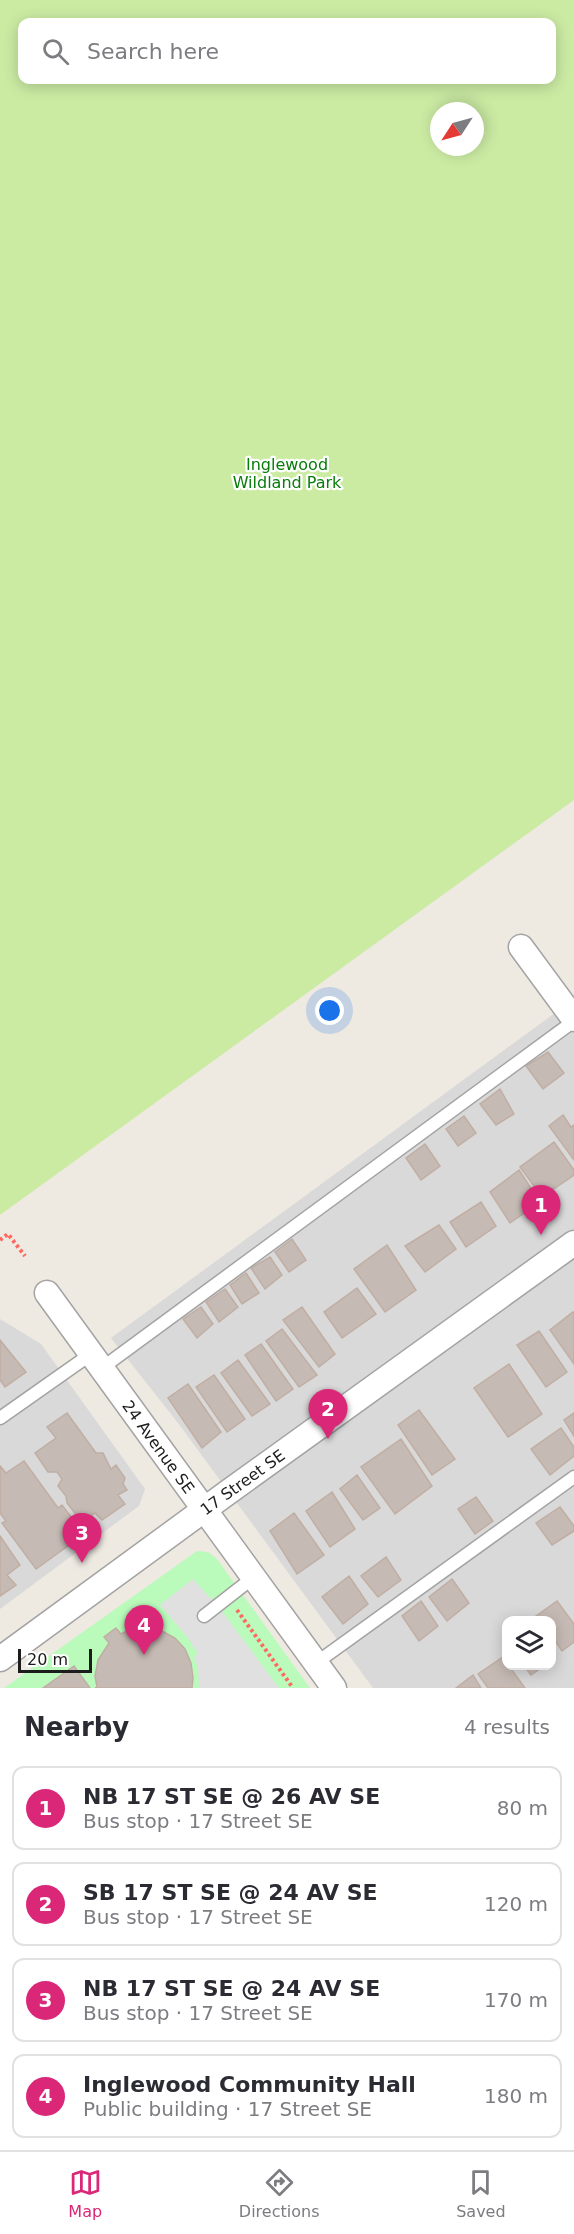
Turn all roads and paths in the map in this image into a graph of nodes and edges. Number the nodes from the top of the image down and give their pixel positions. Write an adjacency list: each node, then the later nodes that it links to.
1 (521, 948): 2 (street)
2 (574, 1020): 7 (lane)
3 (0, 1240): 5 (path)
4 (574, 1244): 10 (street, 17 Street SE)
5 (25, 1256)
6 (47, 1293): 7 (street, 24 Avenue SE)
7 (96, 1361): 8 (lane); 10 (street, 24 Avenue SE)
8 (0, 1418)
9 (574, 1477): 15 (lane)
10 (205, 1509): 11 (street, 24 Avenue SE); 14 (street, 17 Street SE)
11 (254, 1577): 13 (lane); 15 (street, 24 Avenue SE)
12 (236, 1608): 16 (path)
13 (204, 1616)
14 (0, 1659)
15 (316, 1663): 17 (street, 24 Avenue SE)
16 (293, 1688)
17 (334, 1688)

